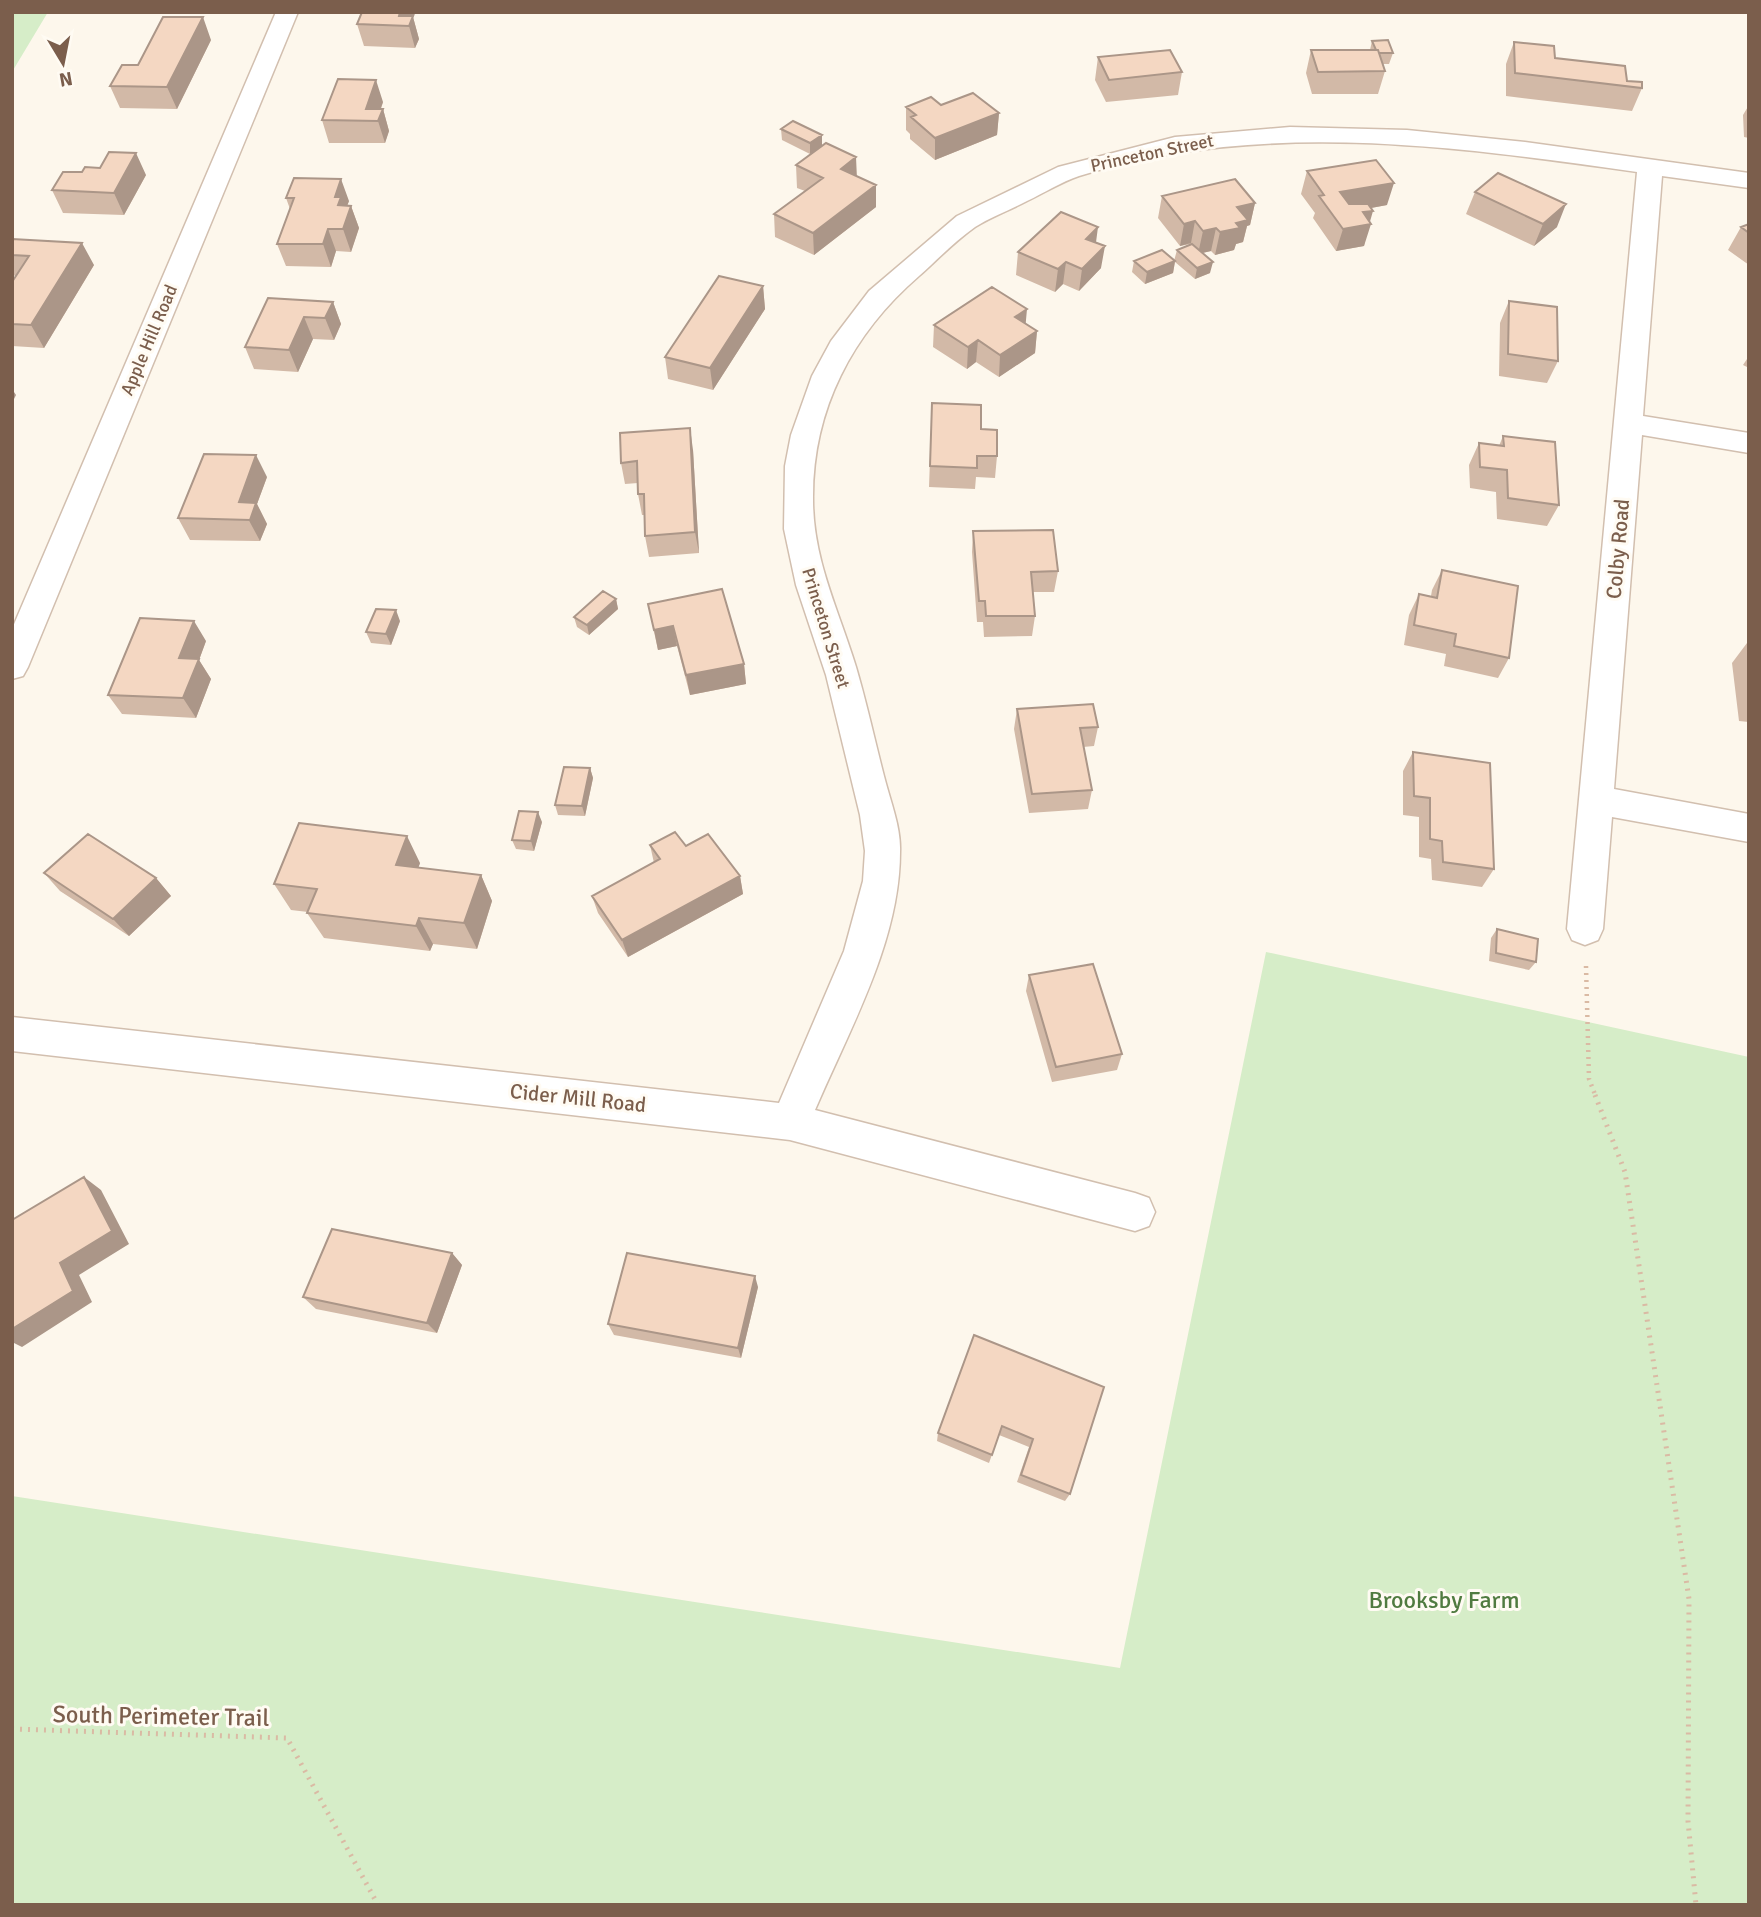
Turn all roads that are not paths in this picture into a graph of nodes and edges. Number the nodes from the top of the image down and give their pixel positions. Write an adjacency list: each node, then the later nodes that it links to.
1 (287, 12): 6 (street, Apple Hill Road)
2 (1650, 168): 3 (street, Princeton Street); 4 (street, Colby Road); 11 (street, Princeton Street)
3 (1749, 181)
4 (1629, 422): 5 (street); 7 (street, Colby Road)
5 (1749, 443)
6 (12, 667)
7 (1596, 800): 8 (street); 9 (street, Colby Road)
8 (1749, 828)
9 (1585, 929)
10 (12, 1034): 11 (street, Cider Mill Road)
11 (790, 1122): 12 (street, Cider Mill Road)
12 (1135, 1212)

